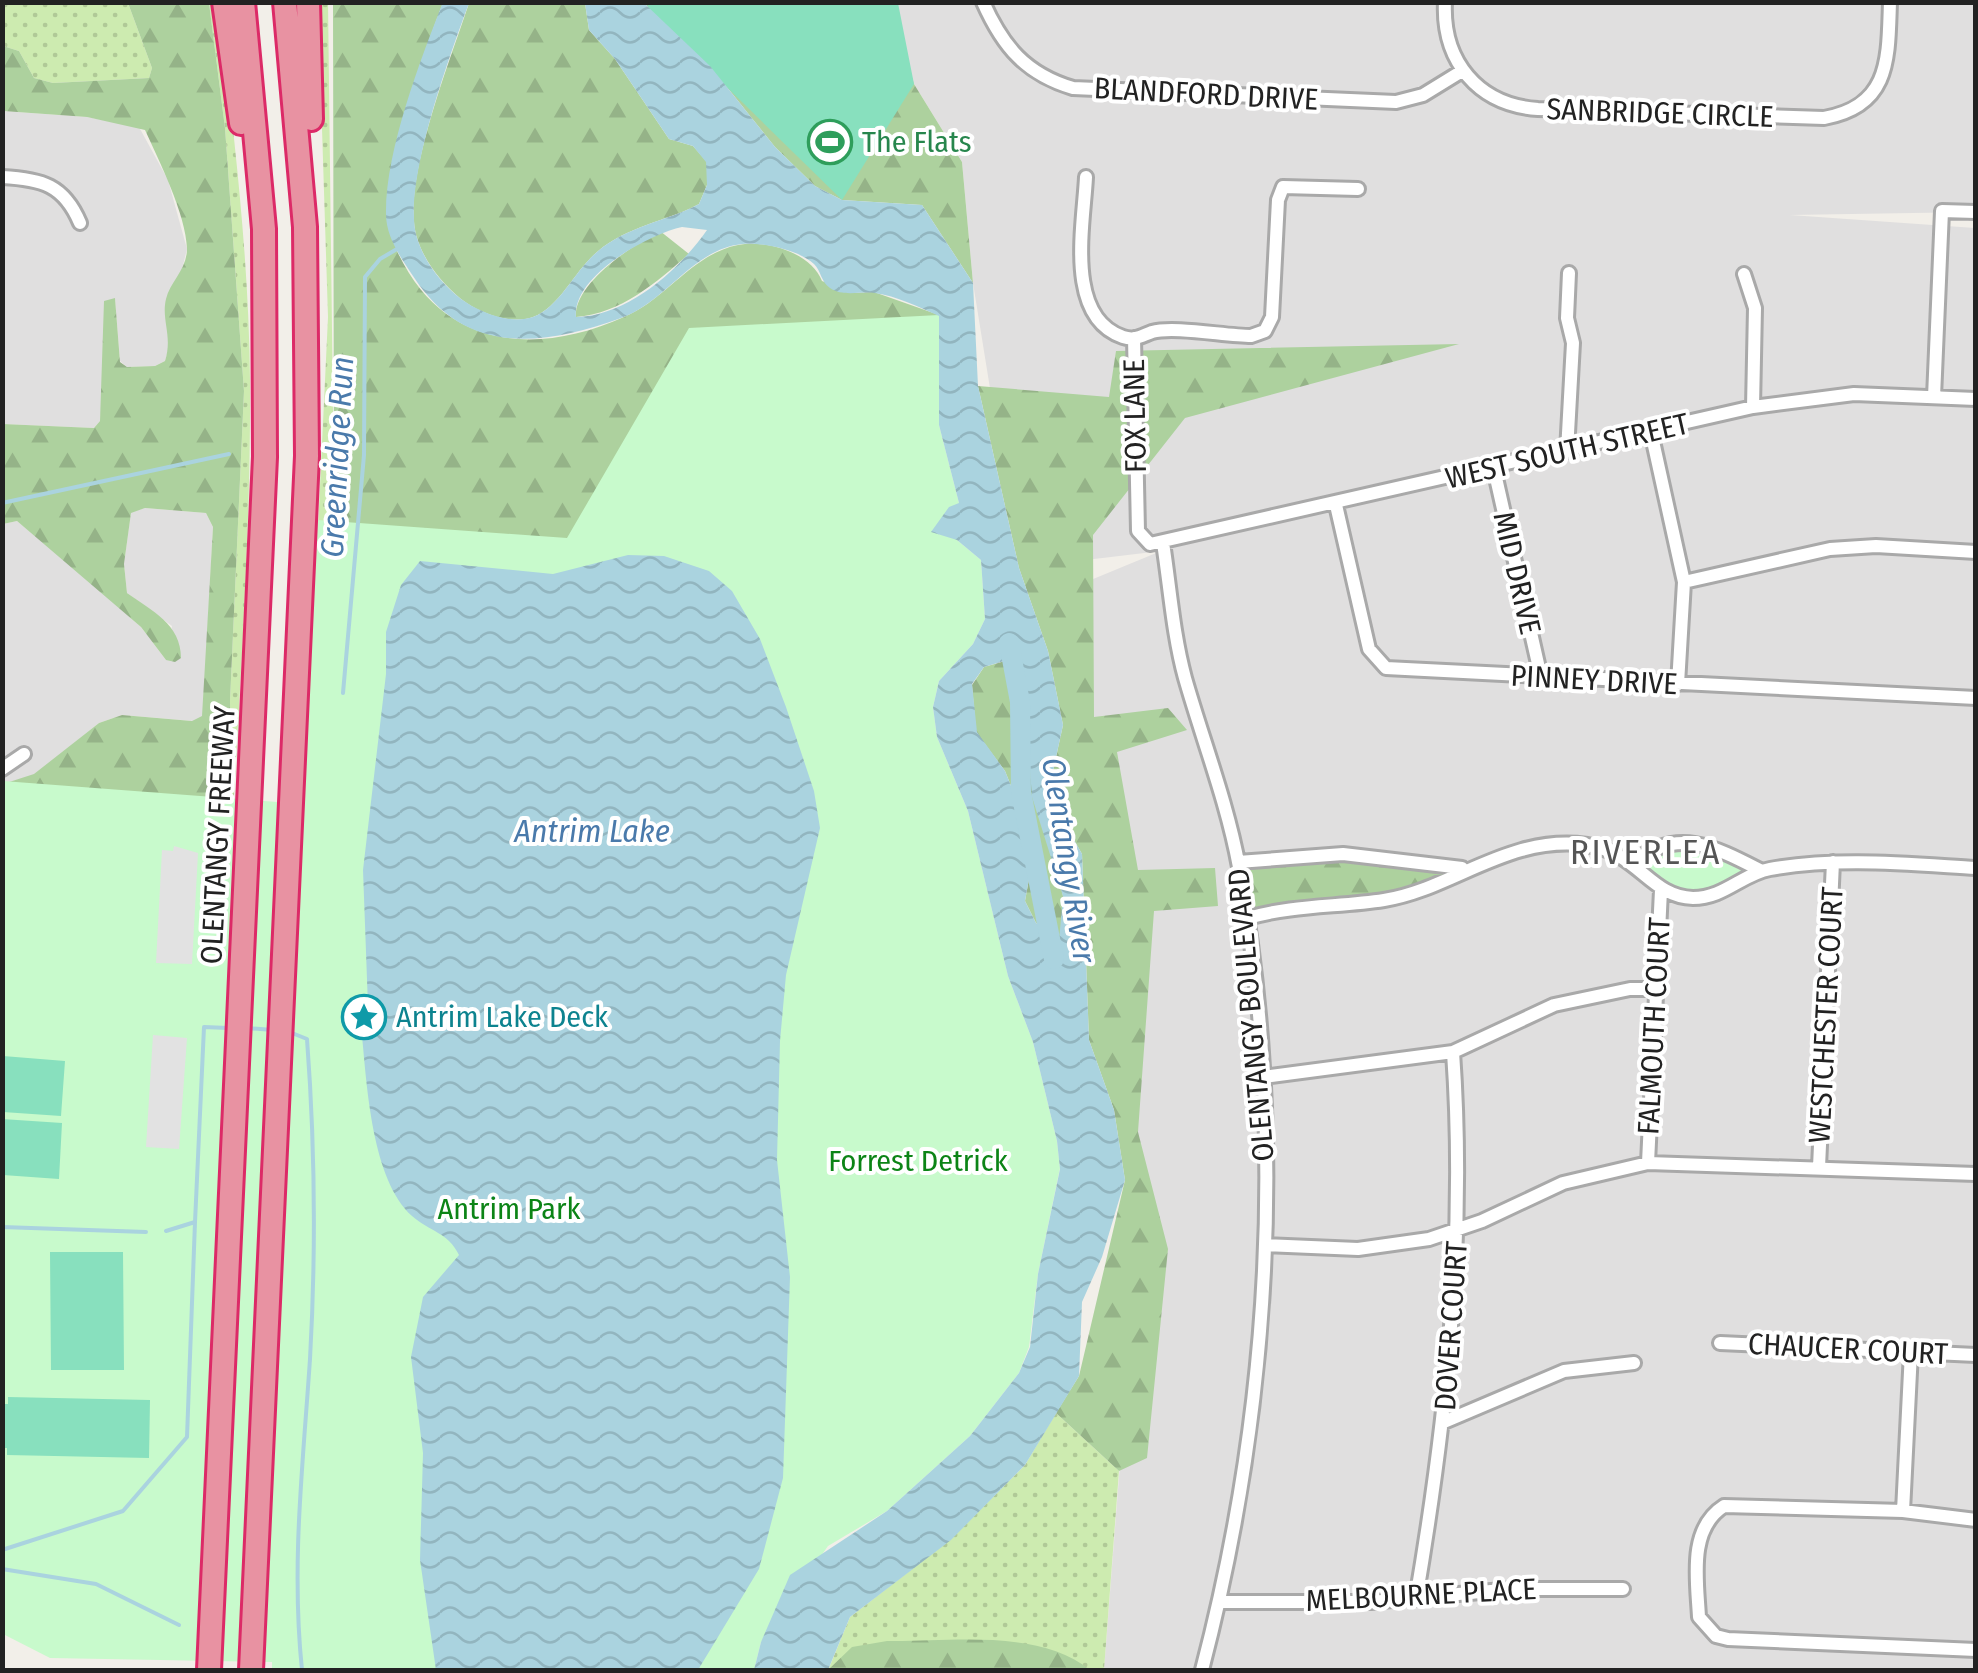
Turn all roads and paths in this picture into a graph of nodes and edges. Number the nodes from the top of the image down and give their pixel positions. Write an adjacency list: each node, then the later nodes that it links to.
1 (224, 2): 15 (highway)
2 (243, 2): 15 (highway, OLENTANGY FREEWAY)
3 (285, 2): 14 (highway)
4 (308, 2): 14 (highway)
5 (983, 2): 8 (street, BLANDFORD DRIVE)
6 (1444, 2): 8 (street)
7 (1890, 2): 8 (street, SANBRIDGE CIRCLE)
8 (1462, 70)
9 (1086, 176): 18 (street, FOX LANE)
10 (2, 177): 13 (street)
11 (1358, 188): 18 (street)
12 (1976, 212): 19 (street)
13 (80, 223)
14 (306, 227): 62 (highway)
15 (264, 229): 61 (highway, OLENTANGY FREEWAY)
16 (1569, 273): 23 (street)
17 (1744, 274): 21 (street)
18 (1134, 338): 26 (street, FOX LANE)
19 (1934, 397): 20 (street, WEST SOUTH STREET); 21 (street, WEST SOUTH STREET)
20 (1976, 399)
21 (1753, 407): 22 (street, WEST SOUTH STREET)
22 (1651, 432): 23 (street, WEST SOUTH STREET); 28 (street)
23 (1566, 452): 24 (street, WEST SOUTH STREET)
24 (1494, 469): 25 (street, WEST SOUTH STREET); 29 (street, MID DRIVE)
25 (1336, 505): 26 (street, WEST SOUTH STREET); 29 (street, PINNEY DRIVE)
26 (1163, 543): 34 (street, OLENTANGY BOULEVARD)
27 (1976, 552): 28 (street)
28 (1684, 582): 30 (street)
29 (1541, 676): 30 (street, PINNEY DRIVE)
30 (1678, 684): 31 (street, PINNEY DRIVE)
31 (1976, 698)
32 (24, 754): 33 (street)
33 (2, 768)
34 (1238, 862): 37 (street); 41 (street, OLENTANGY BOULEVARD)
35 (1634, 862): 37 (street); 39 (street); 40 (street)
36 (1833, 862): 38 (street); 39 (street); 46 (street, WESTCHESTER COURT)
37 (1465, 868): 41 (street)
38 (1976, 868)
39 (1762, 870): 40 (street)
40 (1660, 890): 42 (street, FALMOUTH COURT)
41 (1248, 918): 44 (street, OLENTANGY BOULEVARD)
42 (1656, 989): 43 (street); 45 (street, FALMOUTH COURT)
43 (1453, 1052): 44 (street); 48 (street, DOVER COURT)
44 (1263, 1077): 49 (street, OLENTANGY BOULEVARD)
45 (1648, 1163): 46 (street); 48 (street)
46 (1819, 1167): 47 (street)
47 (1976, 1174)
48 (1457, 1230): 49 (street); 54 (street, DOVER COURT)
49 (1266, 1244): 59 (street, OLENTANGY BOULEVARD)
50 (1720, 1343): 51 (street, CHAUCER COURT)
51 (1911, 1352): 52 (street, CHAUCER COURT); 55 (street)
52 (1976, 1354)
53 (1634, 1362): 54 (street)
54 (1444, 1422): 58 (street, DOVER COURT)
55 (1903, 1511): 56 (street); 60 (street)
56 (1976, 1520)
57 (1623, 1589): 58 (street, MELBOURNE PLACE)
58 (1416, 1598): 59 (street, MELBOURNE PLACE)
59 (1220, 1602): 63 (street, OLENTANGY BOULEVARD)
60 (1976, 1650)
61 (209, 1670)
62 (251, 1670)
63 (1202, 1670)

